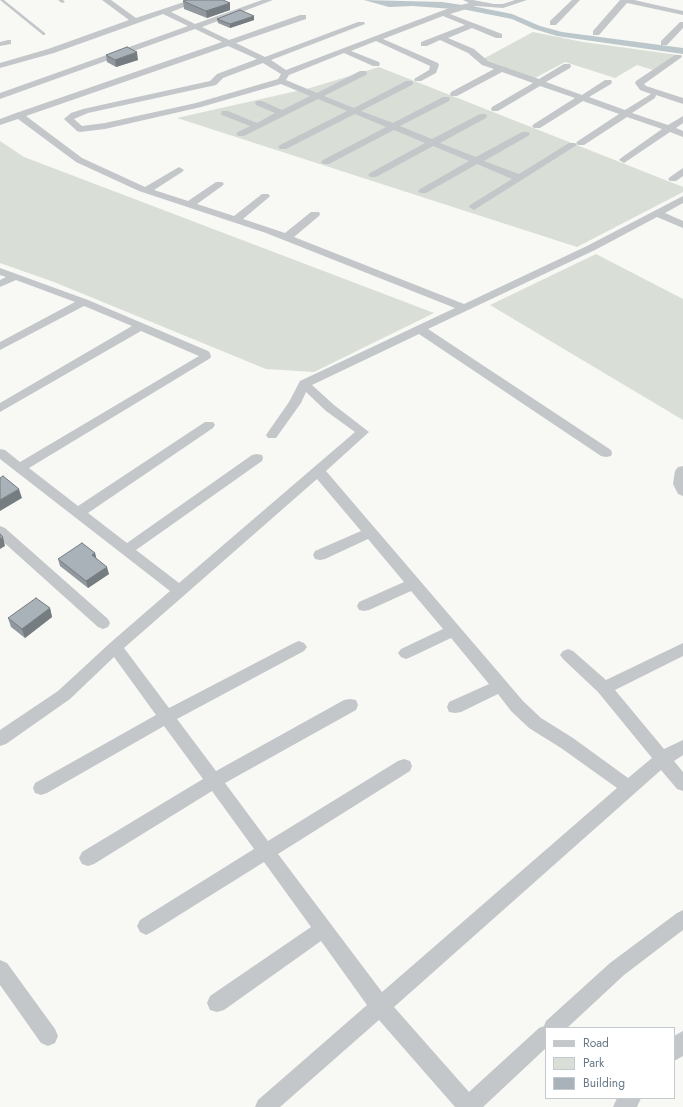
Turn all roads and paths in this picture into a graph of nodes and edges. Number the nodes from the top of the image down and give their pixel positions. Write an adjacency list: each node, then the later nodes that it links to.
1 (2, 0): 20 (lane)
2 (106, 0): 13 (street)
3 (198, 0): 9 (street)
4 (269, 0): 18 (street)
5 (523, 0): 8 (street)
6 (576, 0): 14 (street)
7 (625, 0): 10 (street); 19 (street)
8 (471, 3): 11 (street)
9 (163, 11): 13 (street); 18 (street)
10 (683, 13)
11 (444, 14): 17 (street); 23 (street)
12 (304, 17): 24 (street)
13 (135, 21): 31 (street)
14 (553, 23)
15 (361, 24): 29 (street)
16 (683, 24): 25 (street)
17 (472, 25): 21 (street); 22 (street)
18 (196, 27): 24 (street); 41 (street)
19 (596, 33)
20 (44, 34)
21 (499, 36)
22 (442, 38): 26 (street); 33 (street)
23 (377, 39): 27 (street); 36 (street)
24 (229, 43): 29 (street); 52 (street)
25 (664, 43)
26 (424, 44)
27 (345, 51): 30 (street); 34 (street)
28 (678, 57): 45 (street)
29 (263, 59): 34 (street); 37 (street)
30 (376, 64)
31 (0, 66)
32 (566, 66): 38 (street)
33 (501, 69): 38 (street); 58 (street)
34 (286, 73): 37 (street)
35 (363, 73): 42 (street)
36 (418, 79)
37 (281, 81): 42 (street)
38 (540, 82): 44 (street); 47 (street)
39 (608, 82): 44 (street)
40 (409, 83): 48 (street)
41 (0, 96)
42 (316, 96): 48 (street); 50 (street)
43 (652, 96): 51 (street)
44 (582, 98): 51 (street); 57 (street)
45 (681, 99)
46 (259, 103): 50 (street)
47 (495, 109)
48 (355, 112): 58 (street); 64 (street)
49 (225, 113): 56 (street)
50 (282, 113): 56 (street)
51 (626, 113): 59 (street); 71 (street)
52 (19, 115): 55 (street); 74 (street)
53 (483, 116): 63 (street)
54 (683, 119): 59 (street)
55 (0, 122)
56 (257, 126): 60 (street)
57 (537, 126)
58 (392, 127): 63 (street); 67 (street)
59 (669, 129): 62 (street); 65 (street)
60 (241, 134)
61 (525, 134): 66 (street)
62 (683, 134)
63 (433, 143): 66 (street); 70 (street)
64 (283, 147)
65 (624, 160)
66 (477, 161): 71 (street); 75 (street)
67 (326, 162)
68 (180, 170): 74 (street)
69 (683, 171): 72 (street)
70 (373, 175)
71 (519, 178): 79 (street)
72 (673, 179)
73 (219, 184): 78 (street)
74 (146, 190): 78 (street)
75 (422, 191)
76 (266, 196): 82 (street)
77 (683, 198): 80 (street)
78 (189, 206): 82 (street)
79 (474, 207)
80 (657, 213): 83 (street); 89 (street)
81 (315, 214): 84 (street)
82 (235, 220): 84 (street)
83 (683, 225)
84 (287, 237): 89 (street)
85 (0, 270): 86 (street)
86 (16, 276): 87 (street); 88 (street)
87 (0, 284)
88 (84, 302): 90 (street); 92 (street)
89 (465, 308): 91 (street)
90 (141, 326): 94 (street); 100 (street)
91 (420, 329): 93 (street); 98 (street)
92 (0, 347)
93 (304, 384): 96 (street); 102 (street)
94 (0, 408)
95 (209, 425): 104 (street)
96 (272, 435)
97 (0, 453): 100 (street)
98 (606, 453)
99 (257, 458): 107 (street)
100 (20, 468): 104 (street)
101 (683, 470): 103 (street)
102 (318, 471): 106 (street); 110 (street)
103 (683, 491)
104 (78, 513): 107 (street)
105 (0, 531): 112 (street)
106 (370, 533): 108 (street); 109 (street)
107 (127, 550): 110 (street)
108 (320, 555)
109 (413, 584): 111 (street); 113 (street)
110 (180, 591): 114 (street)
111 (364, 606)
112 (103, 623)
113 (452, 631): 117 (street); 119 (street)
114 (115, 647): 123 (street); 124 (street)
115 (299, 647): 123 (street)
116 (683, 649): 120 (street)
117 (406, 653)
118 (568, 656): 120 (street)
119 (500, 686): 122 (street); 131 (street)
120 (604, 688): 126 (street)
121 (350, 704): 128 (street)
122 (455, 707)
123 (167, 717): 128 (street); 130 (street)
124 (0, 740)
125 (683, 747): 126 (street)
126 (662, 759): 129 (street); 131 (street)
127 (404, 766): 132 (street)
128 (214, 781): 132 (street); 133 (street)
129 (683, 784)
130 (41, 788)
131 (629, 788): 139 (street)
132 (266, 852): 135 (street); 136 (street)
133 (88, 858)
134 (683, 919): 140 (street)
135 (146, 926)
136 (323, 929): 138 (street); 139 (street)
137 (0, 969): 141 (street)
138 (217, 1003)
139 (380, 1006): 146 (street); 147 (street)
140 (554, 1027)
141 (48, 1036)
142 (545, 1036): 147 (street)
143 (683, 1041): 144 (street)
144 (675, 1050)
145 (630, 1099): 148 (street)
146 (265, 1107)
147 (469, 1107)
148 (623, 1107)

